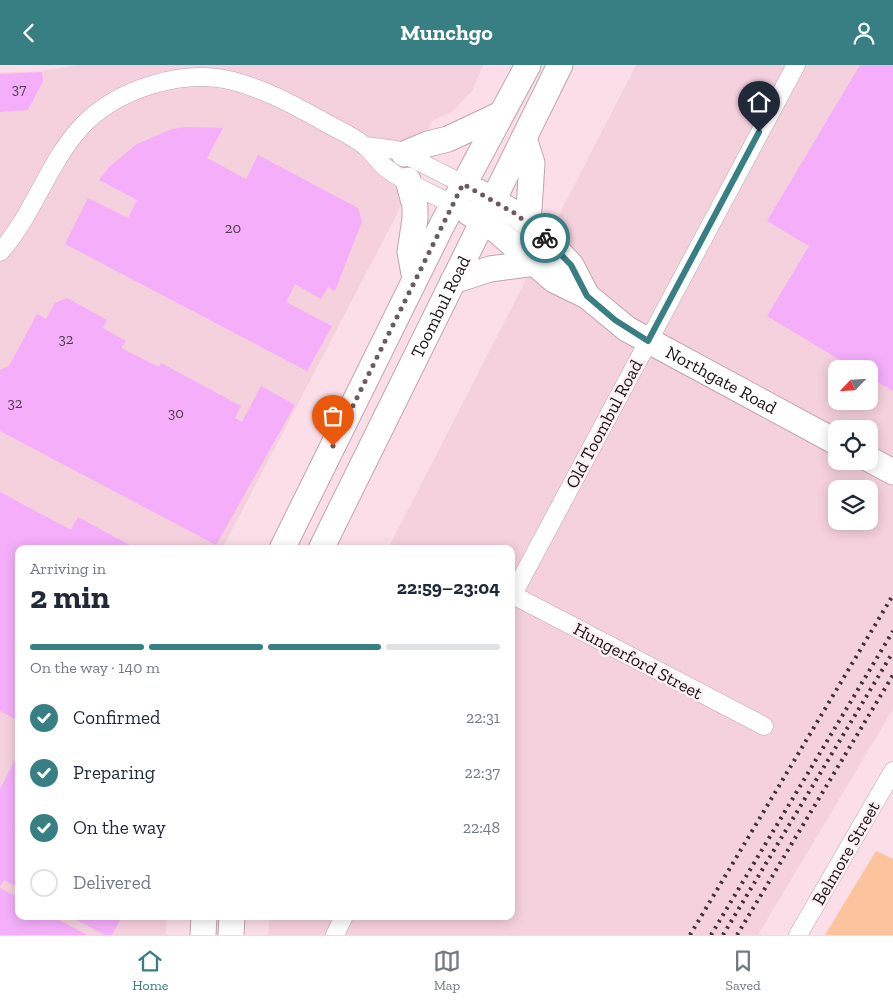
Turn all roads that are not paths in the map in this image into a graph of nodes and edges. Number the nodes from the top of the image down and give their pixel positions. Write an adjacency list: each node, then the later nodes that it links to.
1 (528, 65): 4 (main road, Toombul Road)
2 (560, 65): 5 (main road, Toombul Road)
3 (796, 65): 17 (street, Old Toombul Road)
4 (501, 114): 7 (main road); 9 (main road, Toombul Road)
5 (524, 138): 10 (main road, Toombul Road); 11 (main road)
6 (366, 146): 7 (street); 8 (street); 12 (street)
7 (404, 154): 9 (street)
8 (408, 180): 9 (street); 14 (main road)
9 (458, 194): 10 (main road, Northgate Road); 14 (main road, Toombul Road)
10 (488, 210): 11 (main road, Northgate Road); 13 (main road, Northgate Road); 15 (main road, Toombul Road)
11 (528, 224): 16 (main road, Northgate Road)
12 (0, 252)
13 (534, 263): 15 (main road); 16 (main road, Northgate Road)
14 (415, 279): 21 (main road, Toombul Road)
15 (453, 281): 22 (main road, Toombul Road)
16 (587, 296): 17 (main road, Northgate Road)
17 (648, 341): 18 (main road, Northgate Road); 23 (street, Old Toombul Road)
18 (828, 438)
19 (878, 464): 20 (main road)
20 (893, 472)
21 (284, 545)
22 (322, 545)
23 (515, 590)
24 (515, 598): 25 (street, Hungerford Street)
25 (764, 727)
26 (893, 771): 33 (street, Belmore Street)
27 (204, 920): 30 (main road)
28 (232, 920): 31 (main road)
29 (342, 920): 32 (street)
30 (203, 935)
31 (231, 935)
32 (334, 935)
33 (798, 935)

